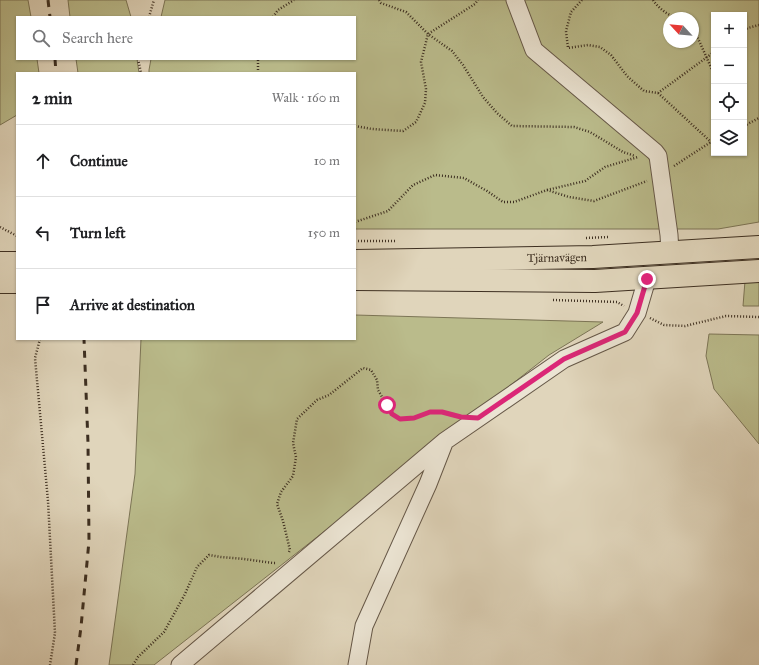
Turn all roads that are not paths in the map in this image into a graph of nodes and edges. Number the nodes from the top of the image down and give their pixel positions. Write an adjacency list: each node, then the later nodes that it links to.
1 (515, 0): 3 (street)
2 (759, 247): 3 (highway, Tjärnavägen)
3 (670, 252): 4 (highway, Tjärnavägen)
4 (356, 260)
5 (0, 263): 6 (highway)
6 (16, 263)
7 (759, 271): 9 (highway, Tjärnavägen)
8 (356, 279): 9 (highway, Tjärnavägen)
9 (647, 279): 12 (street)
10 (0, 282): 11 (highway)
11 (16, 282)
12 (445, 441): 13 (street); 14 (street)
13 (180, 665)
14 (357, 665)

